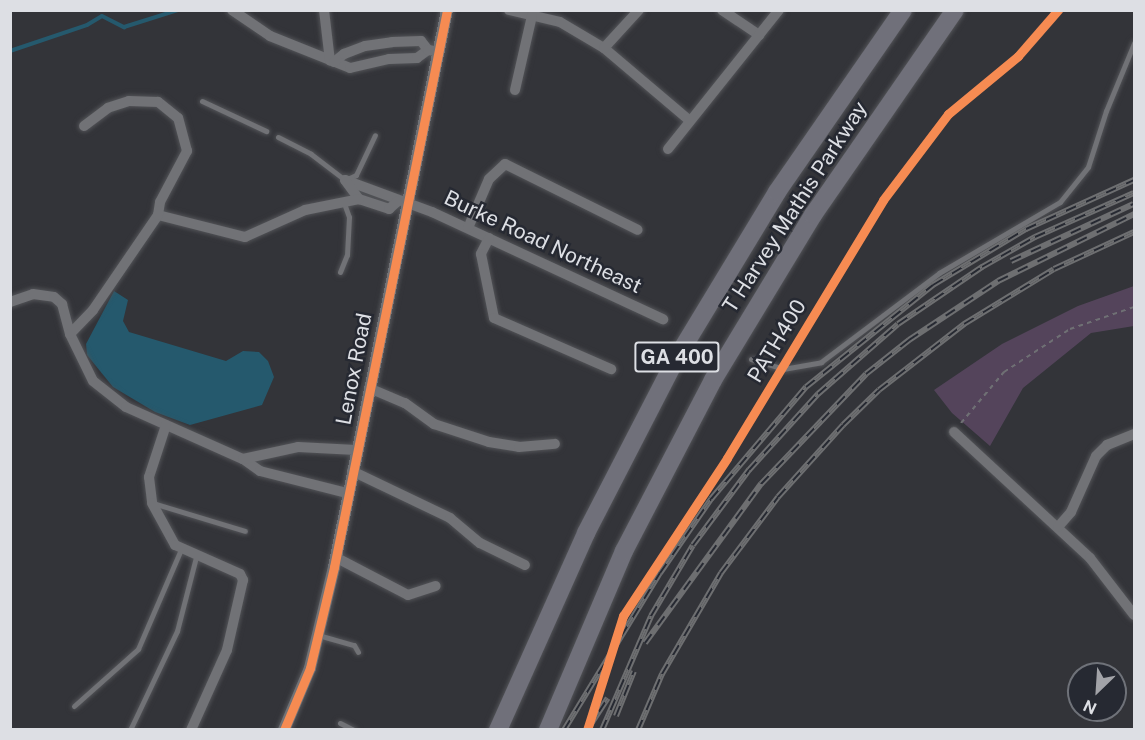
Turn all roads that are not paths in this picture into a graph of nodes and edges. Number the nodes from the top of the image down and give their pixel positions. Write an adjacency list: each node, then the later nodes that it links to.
1 (324, 10): 17 (street)
2 (447, 10): 15 (street, Lenox Road)
3 (509, 10): 10 (street)
4 (639, 10): 14 (street)
5 (723, 10): 11 (street)
6 (779, 10): 11 (street)
7 (903, 10): 70 (highway, T Harvey Mathis Parkway / GA 400)
8 (955, 10): 71 (highway, T Harvey Mathis Parkway / GA 400)
9 (236, 12): 17 (street)
10 (532, 16): 14 (street); 18 (street)
11 (759, 35): 20 (street)
12 (387, 43): 15 (street); 16 (street); 17 (street)
13 (1134, 43): 40 (lane)
14 (604, 48): 20 (street)
15 (434, 51): 16 (street); 31 (street, Lenox Road)
16 (389, 59): 17 (street)
17 (332, 62)
18 (515, 90)
19 (202, 102): 22 (lane)
20 (689, 120): 25 (street)
21 (84, 126): 32 (street)
22 (266, 131)
23 (375, 135): 26 (lane)
24 (278, 137): 26 (lane)
25 (668, 149)
26 (345, 180): 27 (street, Burke Road Northeast); 28 (street)
27 (374, 192): 30 (street); 31 (street, Burke Road Northeast)
28 (359, 199): 29 (street); 30 (street)
29 (344, 203): 32 (street); 36 (lane)
30 (371, 203): 31 (street)
31 (401, 203): 33 (street, Burke Road Northeast); 42 (street, Lenox Road)
32 (158, 215): 39 (street)
33 (468, 228): 34 (street); 35 (street, Burke Road Northeast)
34 (638, 230)
35 (489, 238): 38 (street, Burke Road Northeast); 41 (street)
36 (340, 272)
37 (10, 302): 39 (street)
38 (663, 319)
39 (69, 334): 43 (street)
40 (751, 359)
41 (610, 369)
42 (369, 388): 46 (street); 47 (street, Lenox Road)
43 (166, 425): 49 (street); 53 (street)
44 (954, 432): 54 (street)
45 (1134, 434): 54 (street)
46 (555, 444)
47 (356, 450): 48 (street); 50 (street, Lenox Road)
48 (274, 453): 49 (street); 51 (street)
49 (243, 459): 51 (street)
50 (352, 471): 52 (street, Lenox Road); 59 (street)
51 (271, 474): 52 (street)
52 (347, 493): 58 (street, Lenox Road)
53 (152, 503): 55 (lane); 56 (street)
54 (1058, 527): 61 (street)
55 (245, 531)
56 (181, 549): 57 (street); 64 (lane)
57 (196, 557): 66 (lane); 67 (street)
58 (335, 557): 60 (street); 62 (street, Lenox Road)
59 (525, 565)
60 (436, 586)
61 (1134, 615)
62 (318, 636): 63 (lane); 68 (street, Lenox Road)
63 (358, 652)
64 (74, 706)
65 (340, 723): 69 (lane)
66 (130, 729)
67 (190, 729)
68 (284, 729)
69 (354, 729)
70 (498, 729)
71 (548, 729)

